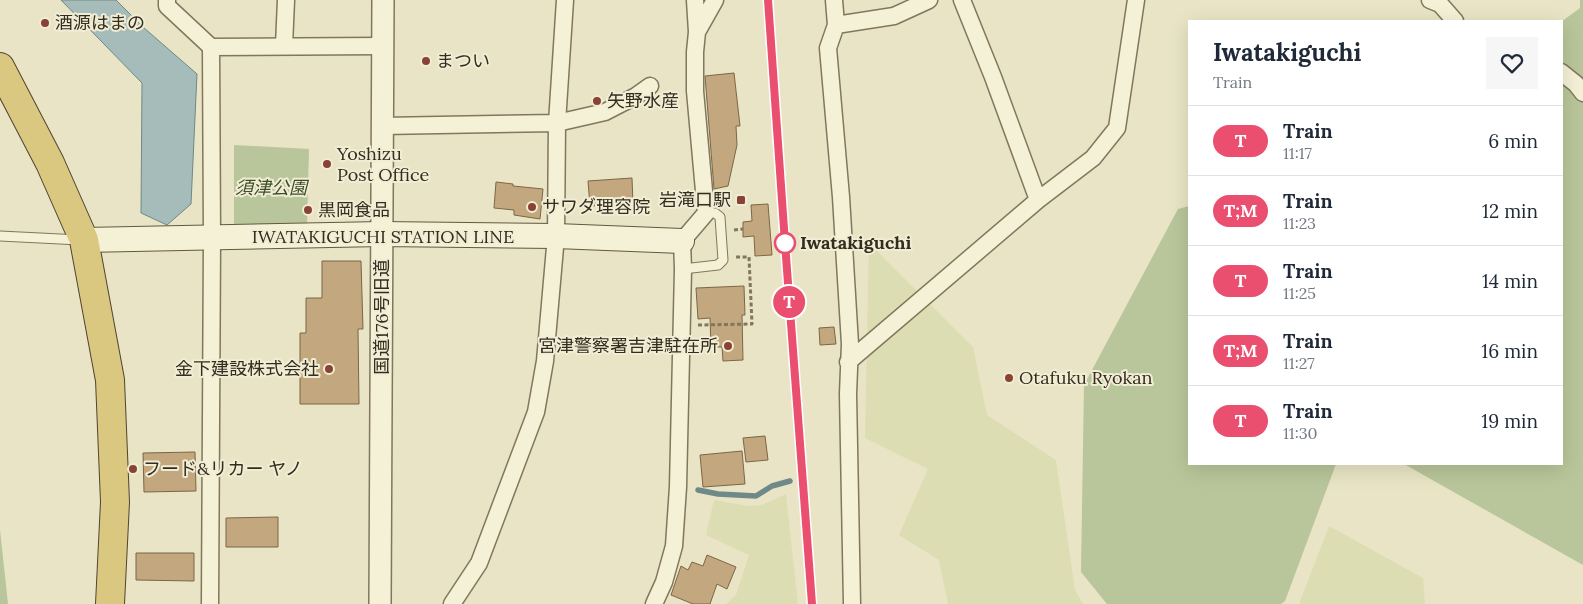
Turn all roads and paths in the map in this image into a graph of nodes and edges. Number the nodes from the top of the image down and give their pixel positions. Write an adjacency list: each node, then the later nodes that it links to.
1 (167, 0): 17 (street)
2 (286, 0): 15 (street)
3 (383, 0): 16 (street, 国道176号旧道)
4 (565, 0): 22 (street)
5 (695, 0): 14 (street)
6 (715, 0): 14 (street)
7 (834, 0): 13 (street)
8 (930, 0): 13 (street)
9 (962, 0): 24 (street)
10 (1136, 0): 24 (street)
11 (1430, 0): 12 (street)
12 (1454, 20)
13 (836, 25): 37 (street)
14 (697, 32): 25 (street)
15 (284, 46): 16 (street); 17 (street)
16 (382, 46): 23 (street, 国道176号旧道)
17 (211, 47): 30 (street)
18 (0, 67): 32 (highway)
19 (1563, 74): 21 (street)
20 (650, 86): 22 (street)
21 (1583, 93)
22 (557, 123): 23 (street); 29 (street)
23 (382, 126): 27 (street, 国道176号旧道)
24 (1038, 200): 37 (street)
25 (706, 213): 33 (street); 35 (lane)
26 (732, 222): 31 (path)
27 (382, 234): 29 (main road, IWATAKIGUCHI STATION LINE); 30 (main road, IWATAKIGUCHI STATION LINE); 40 (street, 国道176号旧道)
28 (0, 236): 32 (lane)
29 (556, 236): 33 (main road, IWATAKIGUCHI STATION LINE); 41 (street)
30 (212, 239): 32 (main road, IWATAKIGUCHI STATION LINE); 39 (street)
31 (734, 239)
32 (84, 240): 38 (highway)
33 (682, 241): 35 (street)
34 (735, 248): 36 (path)
35 (683, 269): 36 (street)
36 (680, 326): 42 (street)
37 (848, 362): 43 (street)
38 (110, 604)
39 (210, 604)
40 (380, 604)
41 (452, 604)
42 (654, 604)
43 (852, 604)

